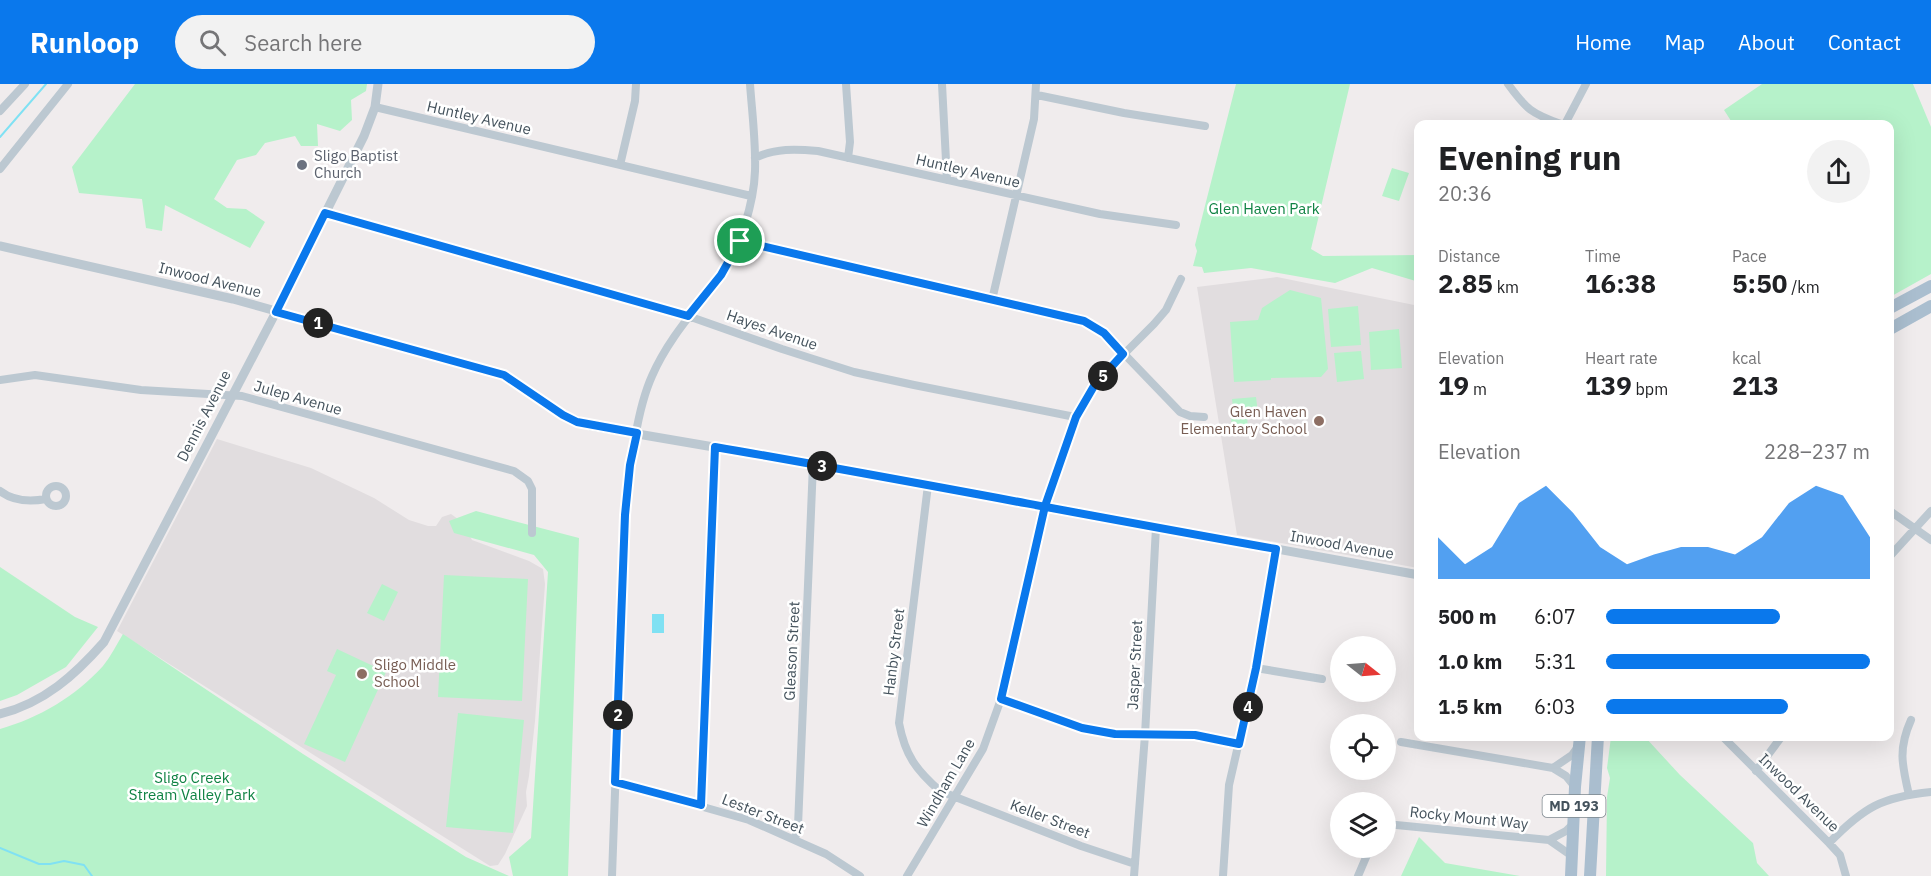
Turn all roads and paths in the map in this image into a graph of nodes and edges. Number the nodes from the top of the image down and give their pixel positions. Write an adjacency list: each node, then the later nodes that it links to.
1 (25, 84): 13 (street)
2 (68, 84): 20 (street)
3 (378, 84): 12 (street, Dennis Avenue)
4 (635, 84): 19 (street)
5 (750, 84): 17 (street)
6 (846, 84): 18 (street)
7 (942, 84): 21 (street)
8 (1036, 84): 11 (street)
9 (1509, 84): 14 (street)
10 (1586, 84): 15 (street)
11 (1037, 95): 16 (street); 23 (street)
12 (375, 107): 19 (street, Huntley Avenue); 24 (street, Dennis Avenue)
13 (0, 111)
14 (1551, 120)
15 (1565, 120)
16 (1205, 126)
17 (755, 158): 18 (street, Huntley Avenue); 22 (street)
18 (848, 158): 21 (street, Huntley Avenue)
19 (620, 165): 22 (street, Huntley Avenue)
20 (0, 169)
21 (947, 180): 23 (street, Huntley Avenue)
22 (751, 196): 26 (street)
23 (1016, 196): 25 (street, Huntley Avenue); 30 (street)
24 (325, 213): 33 (street, Dennis Avenue); 34 (street, Hayes Avenue)
25 (1176, 225)
26 (740, 241): 30 (street); 34 (street)
27 (1, 247): 33 (street, Inwood Avenue)
28 (1181, 279): 36 (street, Windham Lane)
29 (1931, 286): 31 (main road)
30 (992, 300): 36 (street)
31 (1894, 306)
32 (1931, 306): 35 (main road)
33 (276, 312): 38 (street, Dennis Avenue); 41 (street, Inwood Avenue)
34 (688, 316): 39 (street, Hayes Avenue); 41 (street)
35 (1894, 326)
36 (1123, 354): 39 (street, Windham Lane); 40 (street)
37 (0, 380): 38 (street, Julep Avenue)
38 (232, 396): 52 (street, Julep Avenue); 60 (street, Dennis Avenue)
39 (1076, 417): 47 (street, Windham Lane)
40 (1204, 417)
41 (637, 433): 42 (street, Inwood Avenue); 71 (street)
42 (715, 447): 43 (street, Inwood Avenue); 76 (street)
43 (813, 464): 44 (street, Inwood Avenue); 79 (street, Gleason Street)
44 (928, 485): 47 (street, Inwood Avenue); 75 (street, Hanby Street)
45 (0, 490): 46 (street)
46 (46, 499)
47 (1045, 506): 50 (street, Inwood Avenue); 59 (street, Windham Lane)
48 (1931, 511): 51 (street)
49 (1894, 514): 51 (street)
50 (1156, 527): 54 (street, Inwood Avenue); 62 (street, Jasper Street)
51 (1915, 529): 53 (street); 55 (street)
52 (532, 533)
53 (1931, 540)
54 (1276, 549): 56 (street, Inwood Avenue); 57 (street)
55 (1894, 552)
56 (1414, 574)
57 (1256, 668): 58 (street); 68 (street)
58 (1322, 679)
59 (1001, 699): 62 (street); 75 (street, Windham Lane)
60 (0, 714)
61 (1911, 720): 74 (street)
62 (1145, 735): 68 (street); 84 (street, Jasper Street)
63 (1580, 741): 69 (street); 72 (main road, MD 193)
64 (1598, 741): 92 (main road, MD 193)
65 (1727, 741): 70 (street, Inwood Avenue)
66 (1778, 741): 70 (street)
67 (1401, 742): 69 (street)
68 (1239, 744): 89 (street)
69 (1553, 768): 72 (street)
70 (1756, 771): 81 (street, Inwood Avenue)
71 (615, 782): 76 (street, Lester Street); 85 (street)
72 (1575, 787): 77 (main road, MD 193)
73 (1931, 792): 74 (street)
74 (1909, 795): 81 (street)
75 (955, 798): 84 (street, Keller Street); 87 (street, Windham Lane)
76 (701, 805): 79 (street, Lester Street)
77 (1574, 823): 80 (street); 82 (main road, MD 193)
78 (1396, 825): 80 (street, Rocky Mount Way)
79 (795, 839): 86 (street, Lester Street)
80 (1549, 840): 82 (street, Rocky Mount Way)
81 (1829, 843): 93 (street, Inwood Avenue)
82 (1573, 857): 91 (main road, MD 193)
83 (1366, 858): 90 (street)
84 (1135, 864): 88 (street, Jasper Street)
85 (612, 876)
86 (860, 876)
87 (907, 876)
88 (1134, 876)
89 (1223, 876)
90 (1358, 876)
91 (1571, 876)
92 (1590, 876)
93 (1846, 876)

